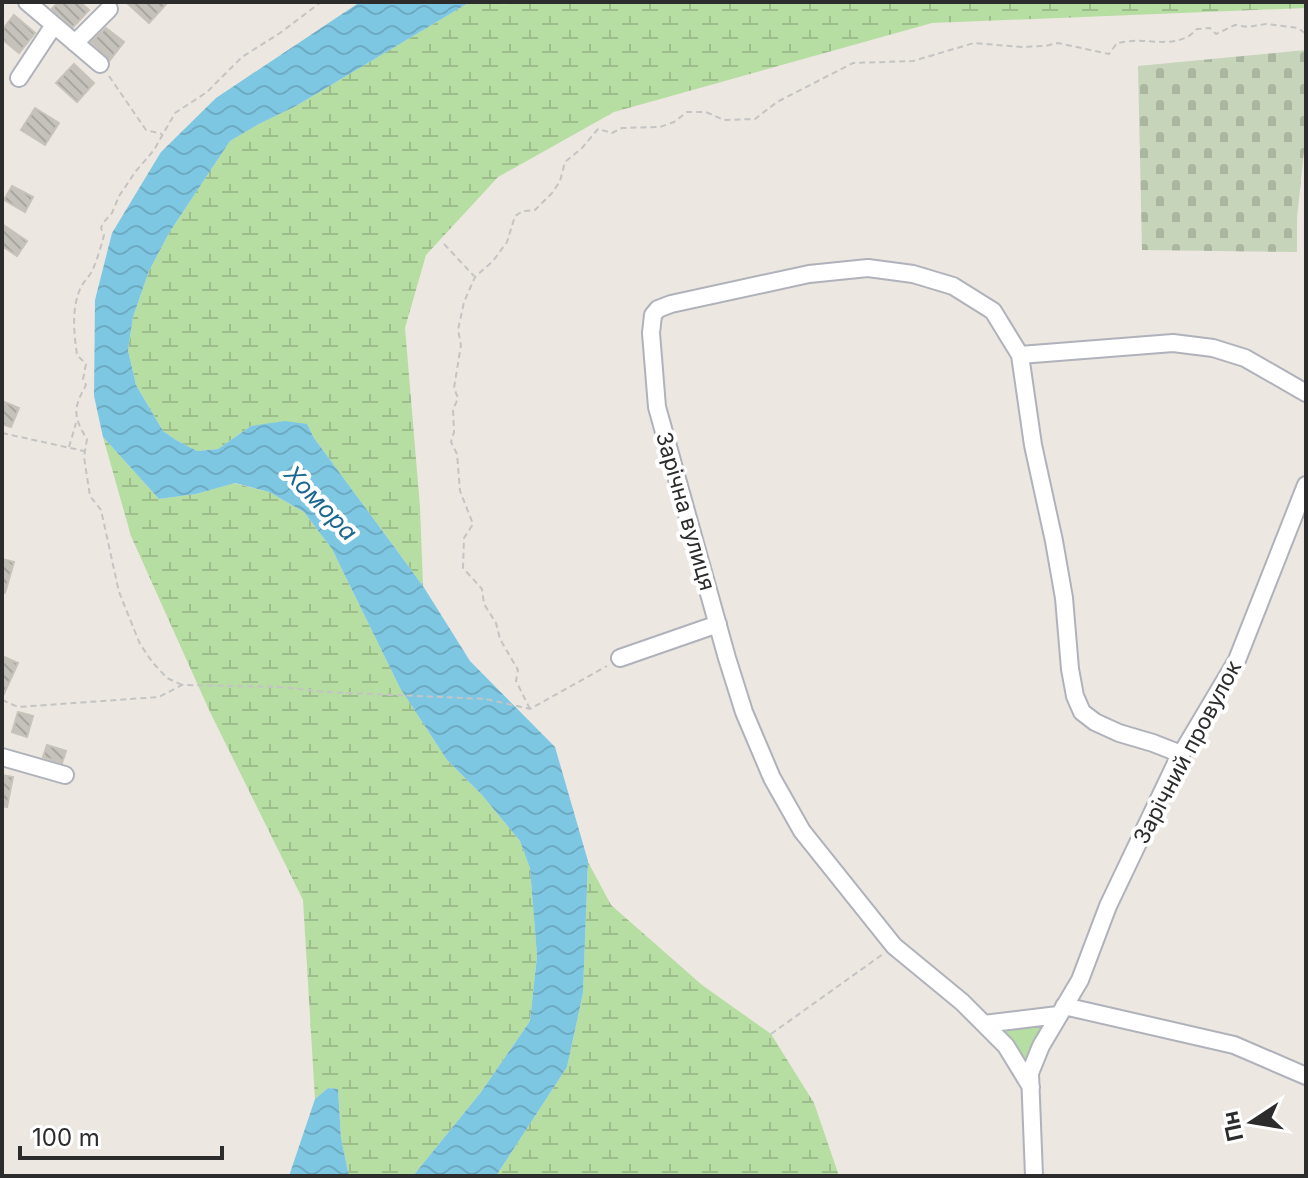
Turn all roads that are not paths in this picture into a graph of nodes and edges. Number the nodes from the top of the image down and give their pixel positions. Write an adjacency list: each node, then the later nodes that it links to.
1 (27, 2): 3 (street)
2 (109, 9): 4 (street)
3 (54, 25): 4 (street); 6 (street)
4 (75, 43): 5 (street)
5 (100, 64)
6 (19, 78)
7 (1020, 355): 8 (street); 10 (street, Зарічна вулиця); 12 (street, Зарічна вулиця)
8 (1306, 393)
9 (1306, 485): 12 (street, Зарічний провулок)
10 (718, 624): 11 (street); 16 (street, Зарічна вулиця)
11 (620, 658)
12 (1181, 754): 15 (street, Зарічний провулок)
13 (2, 757): 14 (street)
14 (65, 775)
15 (1061, 1011): 16 (street); 17 (street); 18 (street, Зарічний провулок)
16 (984, 1024): 18 (street, Зарічна вулиця)
17 (1306, 1076)
18 (1031, 1087): 19 (street)
19 (1034, 1176)

